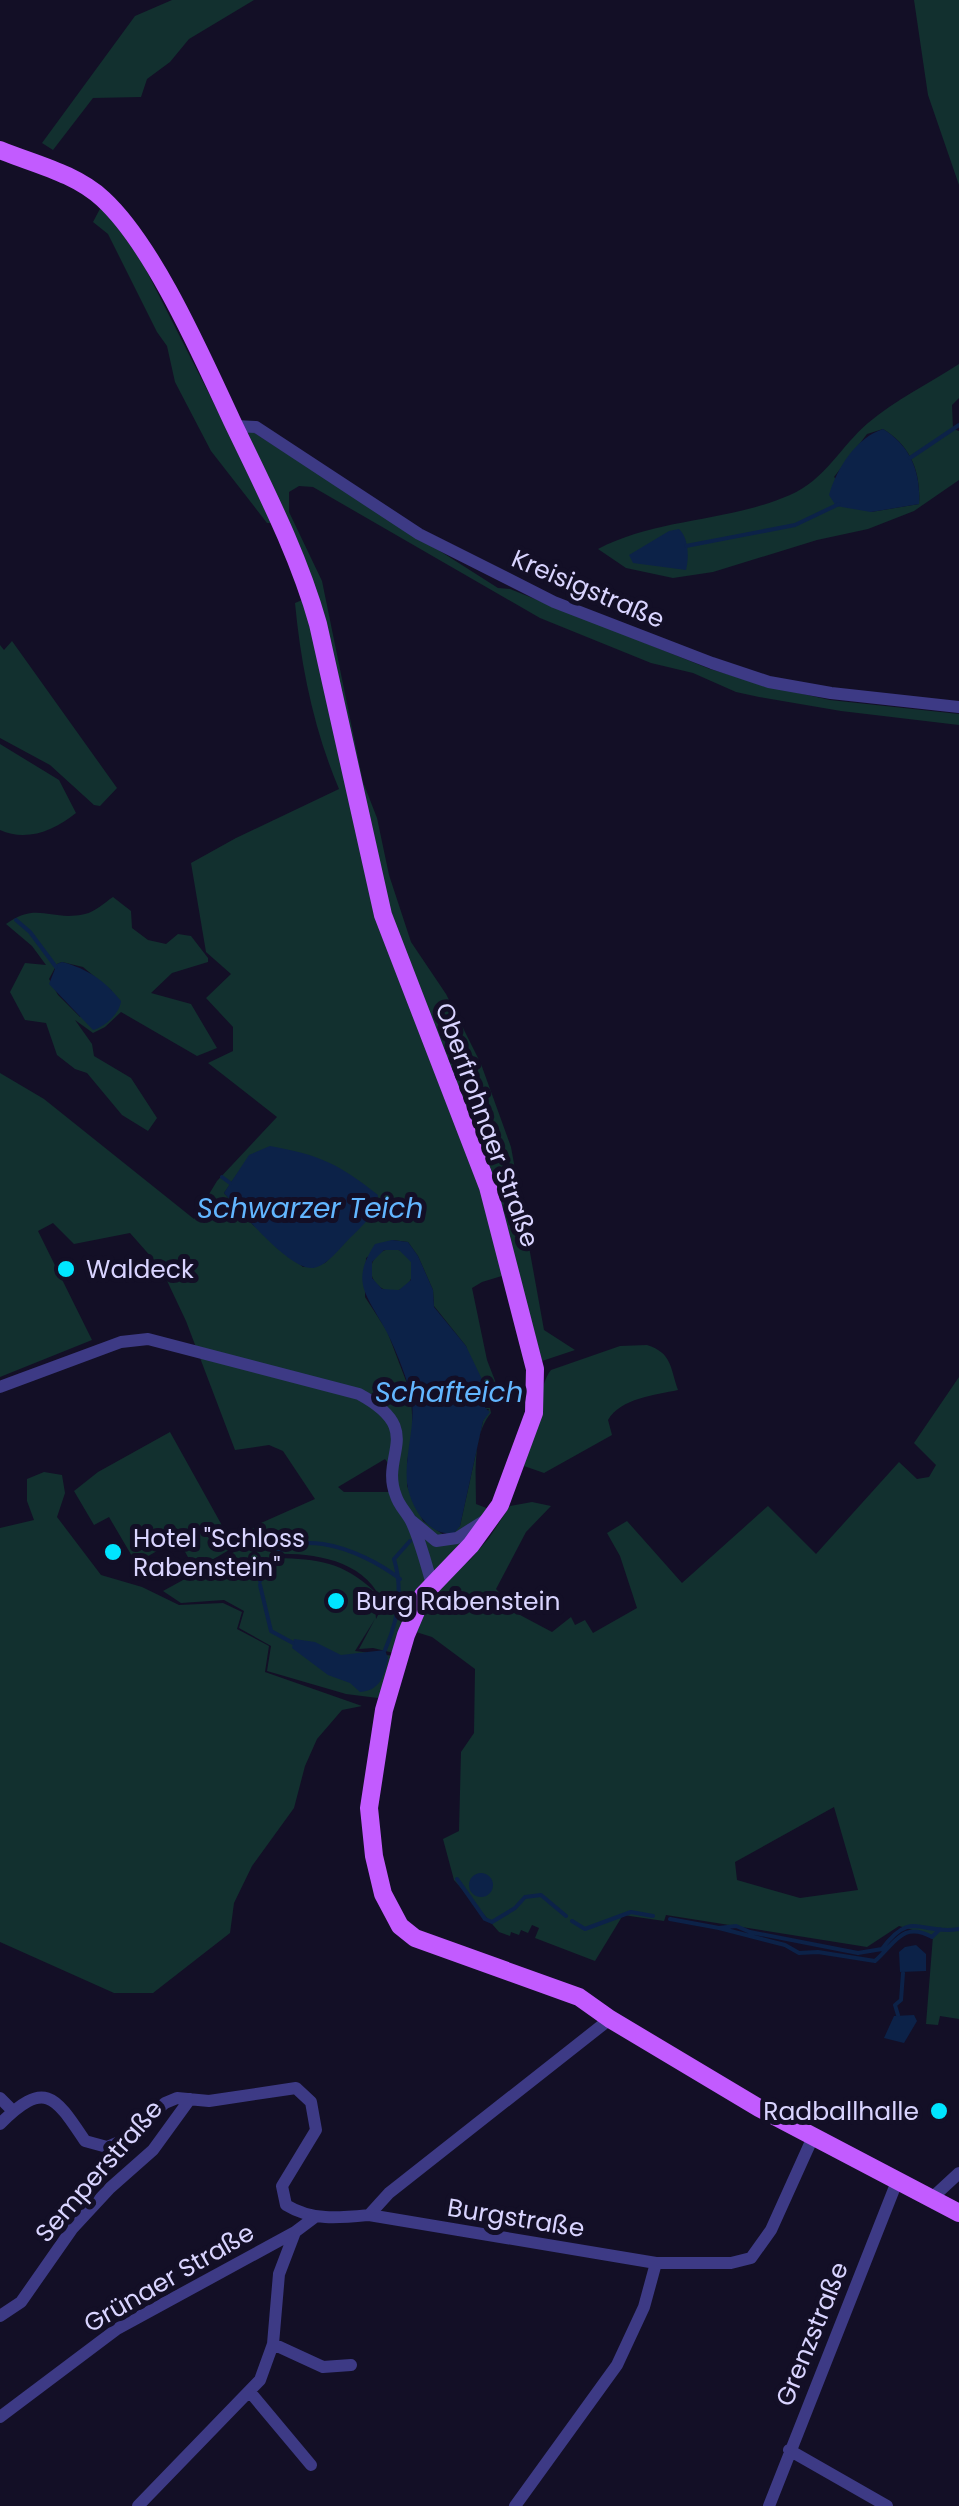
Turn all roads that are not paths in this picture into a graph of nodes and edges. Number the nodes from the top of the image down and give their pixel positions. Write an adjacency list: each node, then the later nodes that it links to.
1 (0, 150): 2 (main road, Oberfrohnaer Straße)
2 (234, 426): 3 (street, Kreisigstraße); 5 (main road, Oberfrohnaer Straße)
3 (959, 707)
4 (0, 1387): 6 (street)
5 (494, 1515): 6 (street); 7 (main road, Oberfrohnaer Straße)
6 (410, 1519): 7 (street)
7 (432, 1584): 8 (main road, Oberfrohnaer Straße)
8 (610, 2019): 13 (main road, Oberfrohnaer Straße); 18 (street)
9 (0, 2098): 11 (street)
10 (190, 2099): 11 (street); 19 (street); 22 (street, Semperstraße)
11 (13, 2112): 12 (street)
12 (0, 2124)
13 (813, 2136): 15 (main road, Oberfrohnaer Straße); 21 (street, Burgstraße)
14 (959, 2173): 16 (street)
15 (898, 2179): 16 (main road, Oberfrohnaer Straße); 27 (street, Grenzstraße)
16 (933, 2197): 17 (main road, Oberfrohnaer Straße)
17 (959, 2213)
18 (369, 2215): 19 (street, Burgstraße); 21 (street, Burgstraße)
19 (315, 2217): 20 (street, Grünaer Straße)
20 (295, 2232): 23 (street); 26 (street, Grünaer Straße)
21 (656, 2263): 30 (street)
22 (0, 2316)
23 (273, 2344): 24 (street); 25 (street)
24 (351, 2365)
25 (250, 2392): 28 (street); 29 (street)
26 (0, 2417)
27 (790, 2450): 31 (street, Grenzstraße); 32 (street)
28 (311, 2464)
29 (138, 2506)
30 (514, 2506)
31 (769, 2506)
32 (887, 2506)

